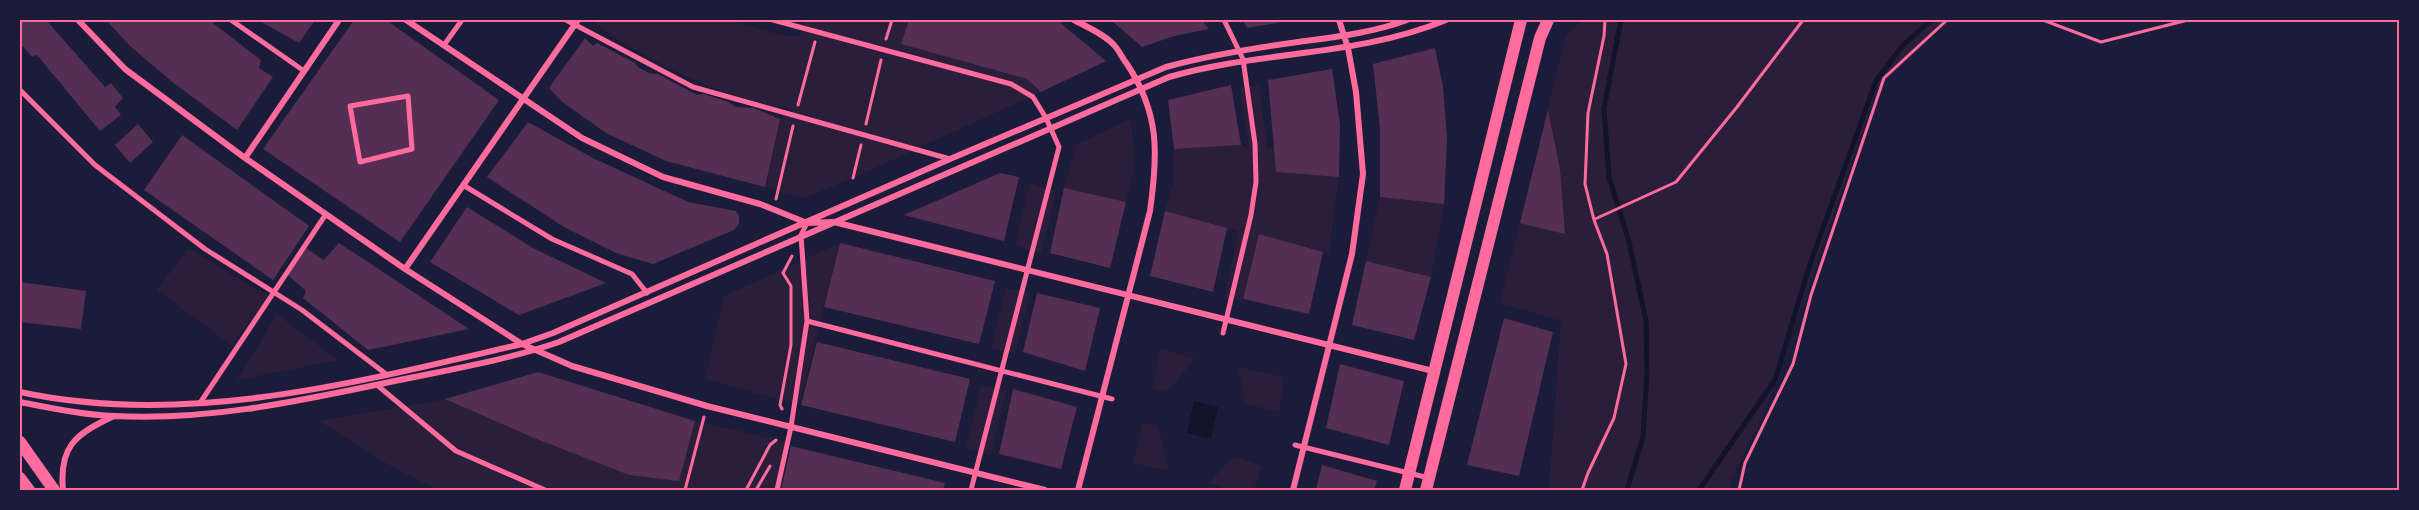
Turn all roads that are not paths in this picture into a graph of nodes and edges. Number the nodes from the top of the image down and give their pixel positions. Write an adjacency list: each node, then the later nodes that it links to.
1 (78, 20): 29 (street)
2 (231, 20): 21 (street)
3 (339, 20): 21 (street)
4 (406, 20): 17 (street)
5 (462, 20): 17 (street)
6 (566, 20): 15 (street)
7 (773, 20): 26 (street)
8 (1074, 20): 22 (street)
9 (1224, 20): 19 (street)
10 (1340, 20): 16 (street)
11 (1407, 20): 16 (street)
12 (1446, 20): 18 (street)
13 (1521, 20): 48 (main road)
14 (1548, 20): 63 (main road)
15 (576, 22): 25 (street); 30 (street)
16 (1345, 35): 18 (street); 19 (street)
17 (444, 45): 25 (street)
18 (1348, 48): 20 (street); 45 (street)
19 (1240, 50): 20 (street); 22 (street)
20 (1243, 59): 23 (street); 41 (street)
21 (304, 71): 29 (street)
22 (1136, 79): 23 (street); 26 (street)
23 (1142, 88): 27 (street); 40 (street)
24 (20, 90): 38 (street)
25 (523, 99): 31 (street); 34 (street)
26 (1046, 118): 27 (street); 30 (street)
27 (1050, 128): 33 (street); 37 (street)
28 (412, 149): 28 (street)
29 (244, 158): 32 (street)
30 (950, 159): 34 (street)
31 (463, 185): 36 (street); 39 (street)
32 (326, 214): 36 (street); 38 (street)
33 (834, 222): 34 (street); 35 (street); 37 (street)
34 (807, 223): 35 (street); 39 (street)
35 (801, 236): 42 (street); 46 (street)
36 (405, 270): 44 (street)
37 (1028, 270): 40 (street); 47 (street)
38 (274, 292): 49 (street); 55 (street)
39 (648, 292): 44 (street)
40 (1127, 294): 41 (street); 52 (street)
41 (1227, 319): 43 (street); 45 (street)
42 (807, 321): 47 (street); 57 (street)
43 (1224, 333)
44 (522, 344): 46 (street); 49 (street)
45 (1329, 344): 48 (street); 60 (street)
46 (535, 350): 50 (street); 57 (street)
47 (1002, 371): 52 (street); 62 (street)
48 (1433, 371): 61 (main road)
49 (386, 374): 55 (street)
50 (377, 385): 56 (street); 68 (street)
51 (20, 392): 55 (street)
52 (1102, 396): 53 (street); 72 (street)
53 (1112, 399)
54 (20, 402): 56 (street)
55 (200, 403)
56 (113, 416): 67 (street)
57 (791, 428): 62 (street); 69 (street)
58 (20, 442): 66 (main road)
59 (1295, 445): 60 (street)
60 (1304, 447): 61 (street); 73 (street)
61 (1409, 473): 63 (street); 74 (main road)
62 (975, 474): 70 (street); 71 (street)
63 (1429, 477): 75 (main road)
64 (20, 478): 65 (main road)
65 (28, 490)
66 (54, 490)
67 (63, 490)
68 (545, 490)
69 (777, 490)
70 (971, 490)
71 (1045, 490)
72 (1078, 490)
73 (1293, 490)
74 (1405, 490)
75 (1426, 490)

